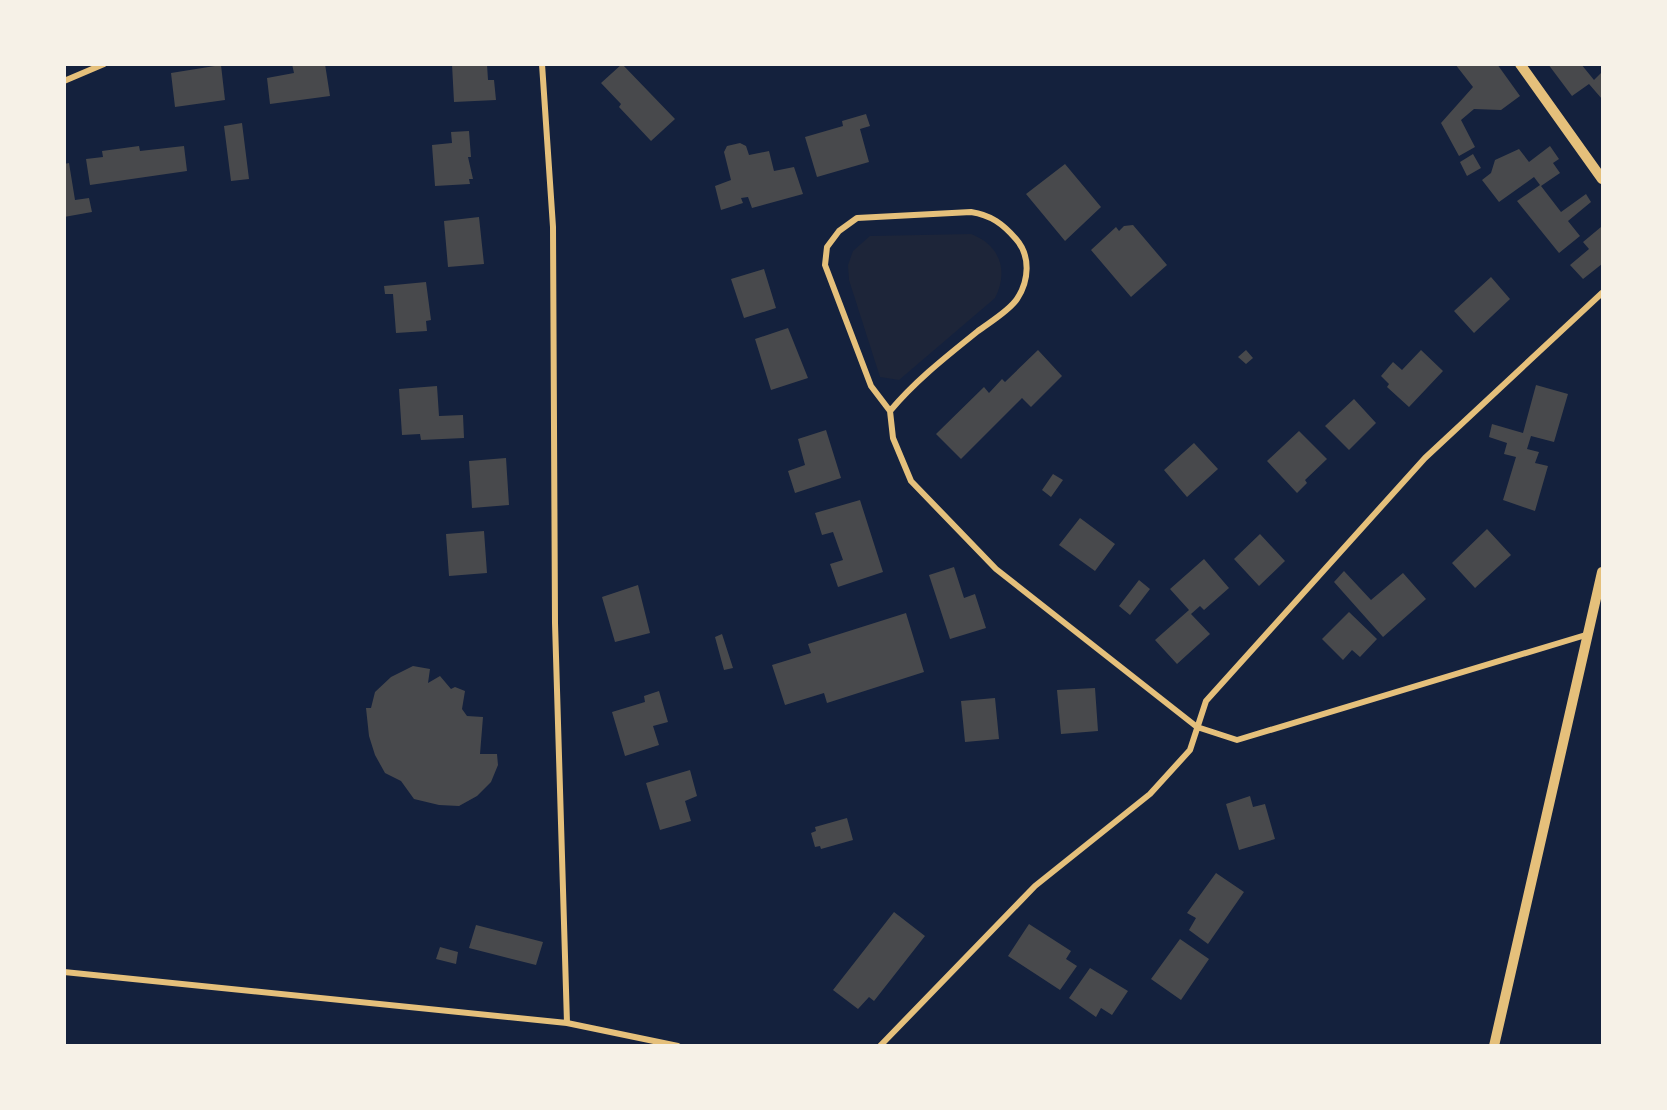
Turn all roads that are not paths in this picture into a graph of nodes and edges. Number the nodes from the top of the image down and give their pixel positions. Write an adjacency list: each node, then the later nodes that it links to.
1 (104, 64): 4 (street)
2 (542, 64): 12 (street)
3 (1520, 64): 5 (street)
4 (64, 81)
5 (1602, 179)
6 (1602, 293): 10 (street)
7 (890, 411): 7 (street); 10 (street)
8 (1602, 572): 9 (street)
9 (1589, 634): 10 (street); 15 (street)
10 (1197, 727): 14 (street)
11 (64, 972): 12 (street)
12 (567, 1023): 13 (street)
13 (678, 1046)
14 (880, 1046)
15 (1494, 1046)

